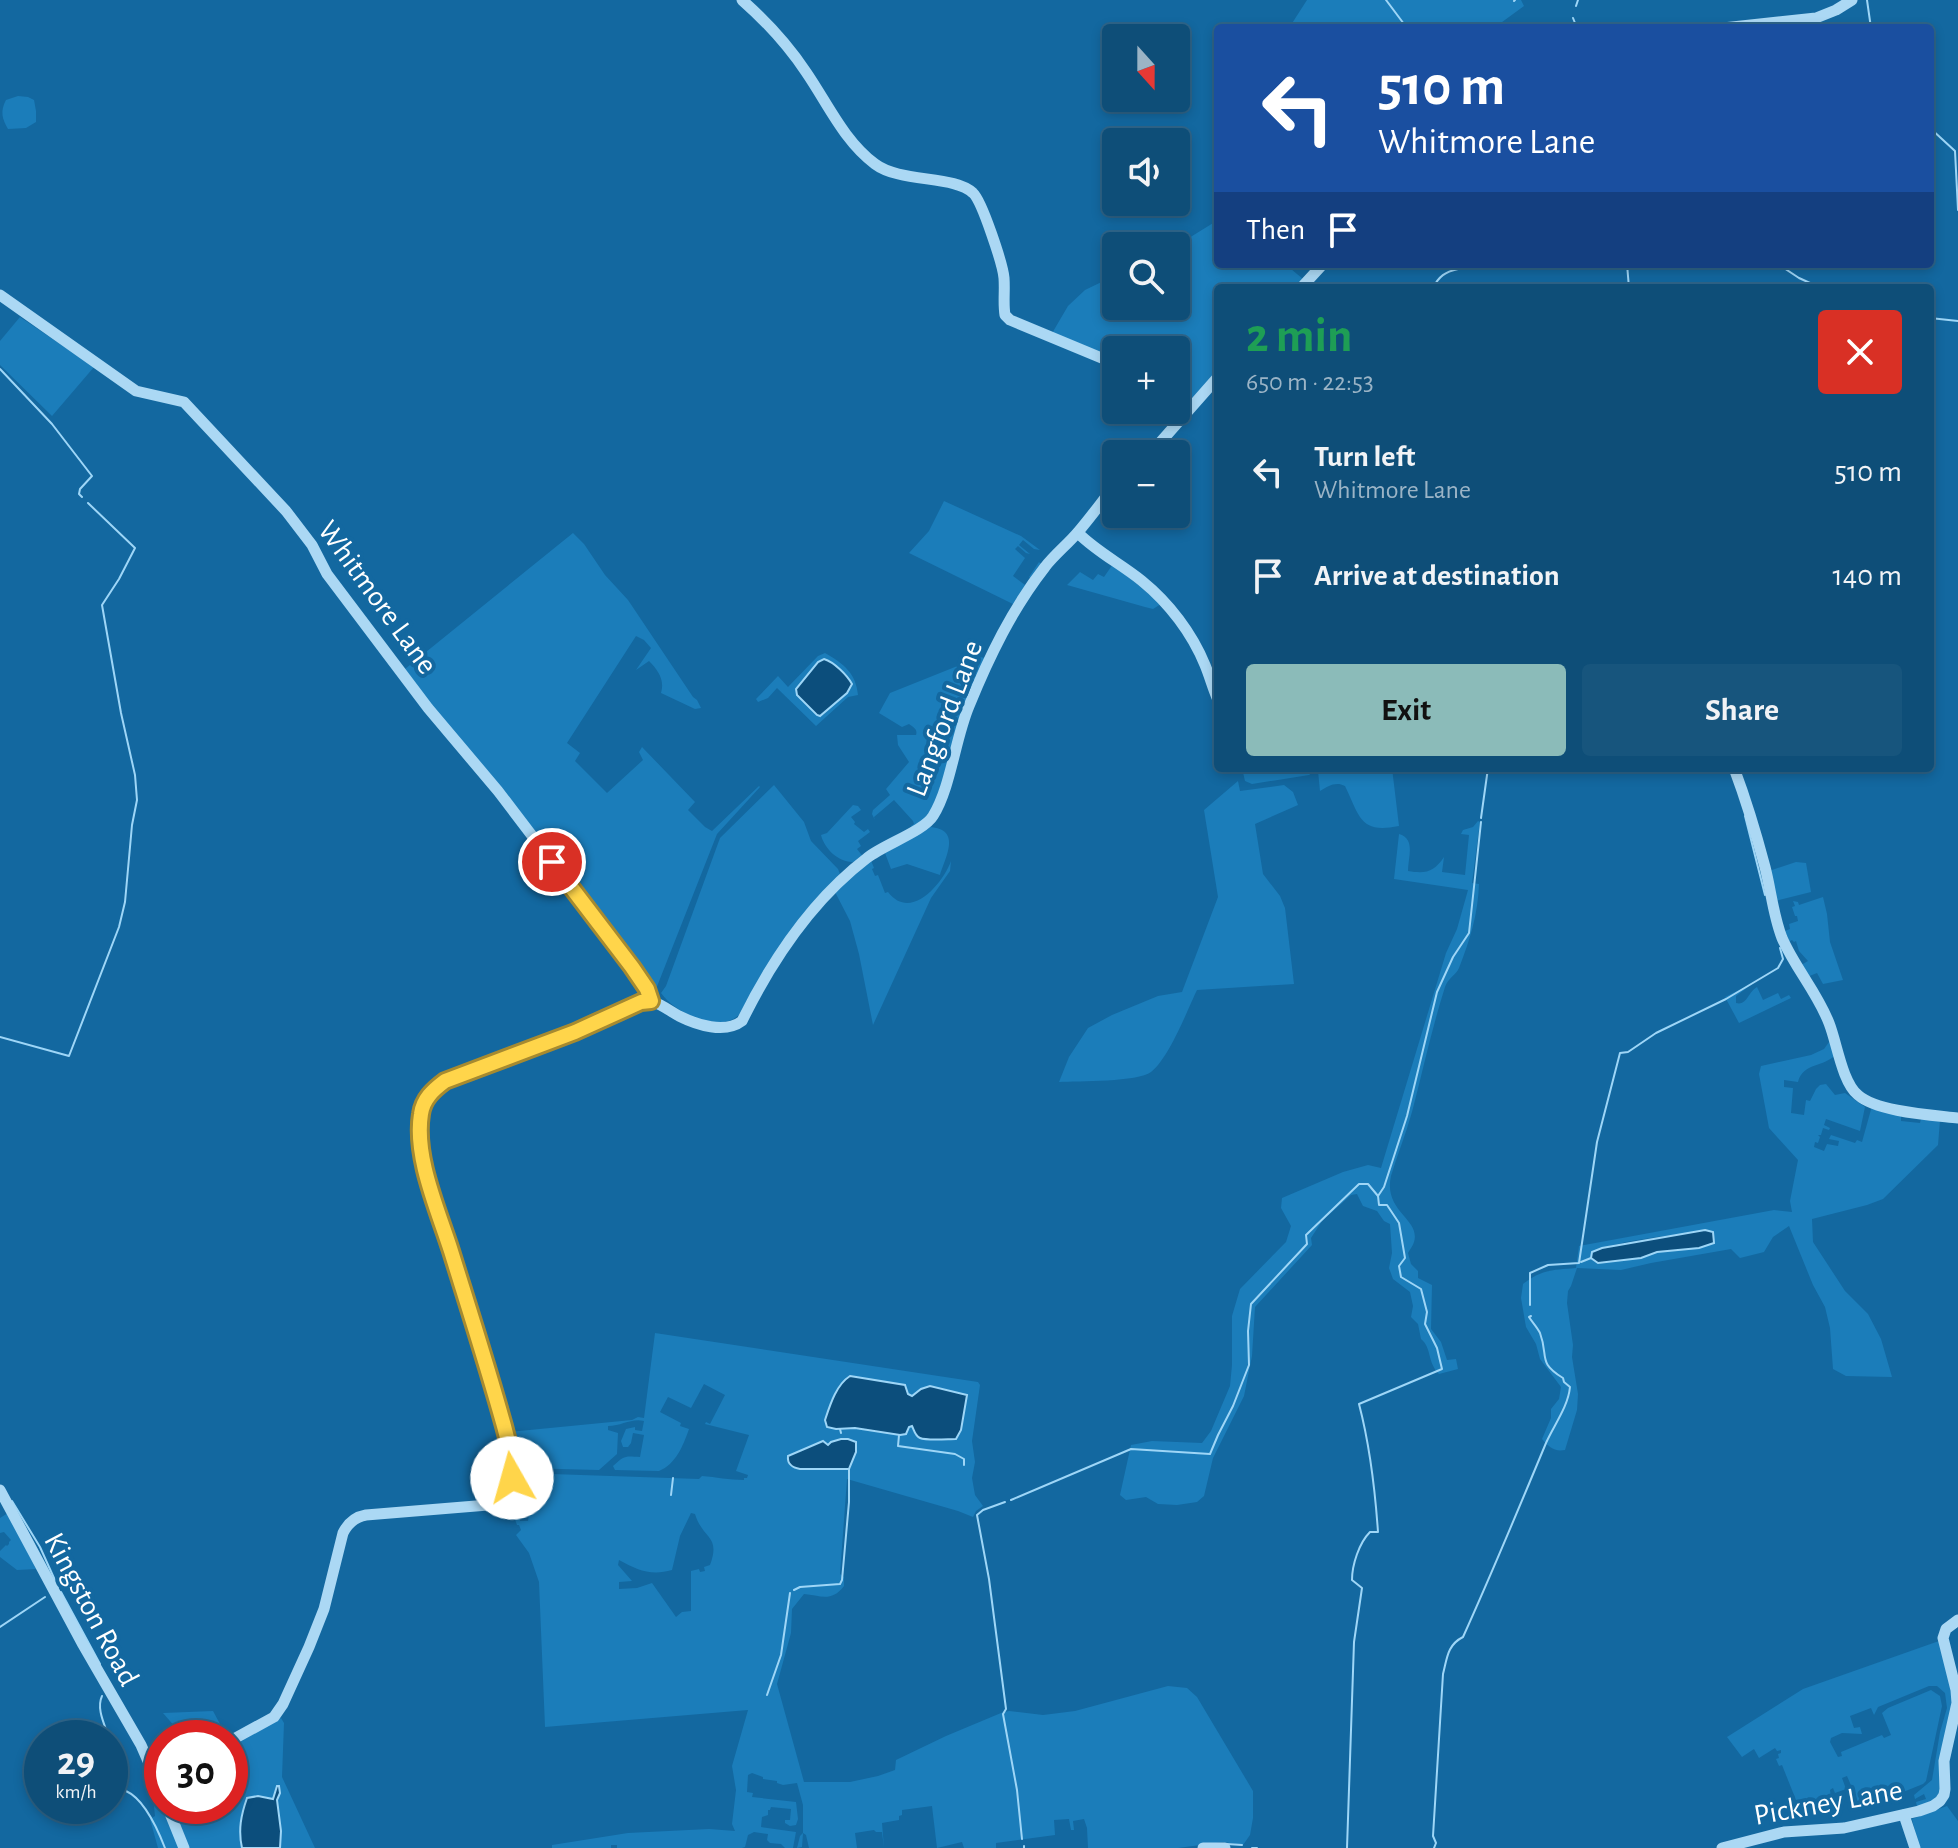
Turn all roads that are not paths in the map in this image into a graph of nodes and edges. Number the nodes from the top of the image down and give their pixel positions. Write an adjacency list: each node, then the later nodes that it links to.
1 (742, 0): 7 (street)
2 (1852, 0): 3 (street)
3 (1760, 24)
4 (1319, 268): 5 (street)
5 (1305, 284)
6 (0, 295): 16 (street, Whitmore Lane)
7 (1102, 358)
8 (1214, 381): 9 (street)
9 (1190, 408)
10 (1178, 424): 11 (street)
11 (1163, 440)
12 (1102, 502): 13 (street, Langford Lane)
13 (1078, 533): 14 (street); 16 (street, Langford Lane)
14 (1214, 690)
15 (1735, 772): 17 (street)
16 (651, 1001): 20 (street)
17 (1958, 1118)
18 (0, 1490): 21 (street, Kingston Road)
19 (1958, 1620): 22 (street, Pickney Lane)
20 (248, 1731)
21 (144, 1750)
22 (1904, 1815): 27 (street, Pickney Lane); 28 (street)
23 (174, 1824): 24 (street)
24 (184, 1848)
25 (1203, 1848): 26 (street)
26 (1225, 1848)
27 (1722, 1848)
28 (1915, 1848)

